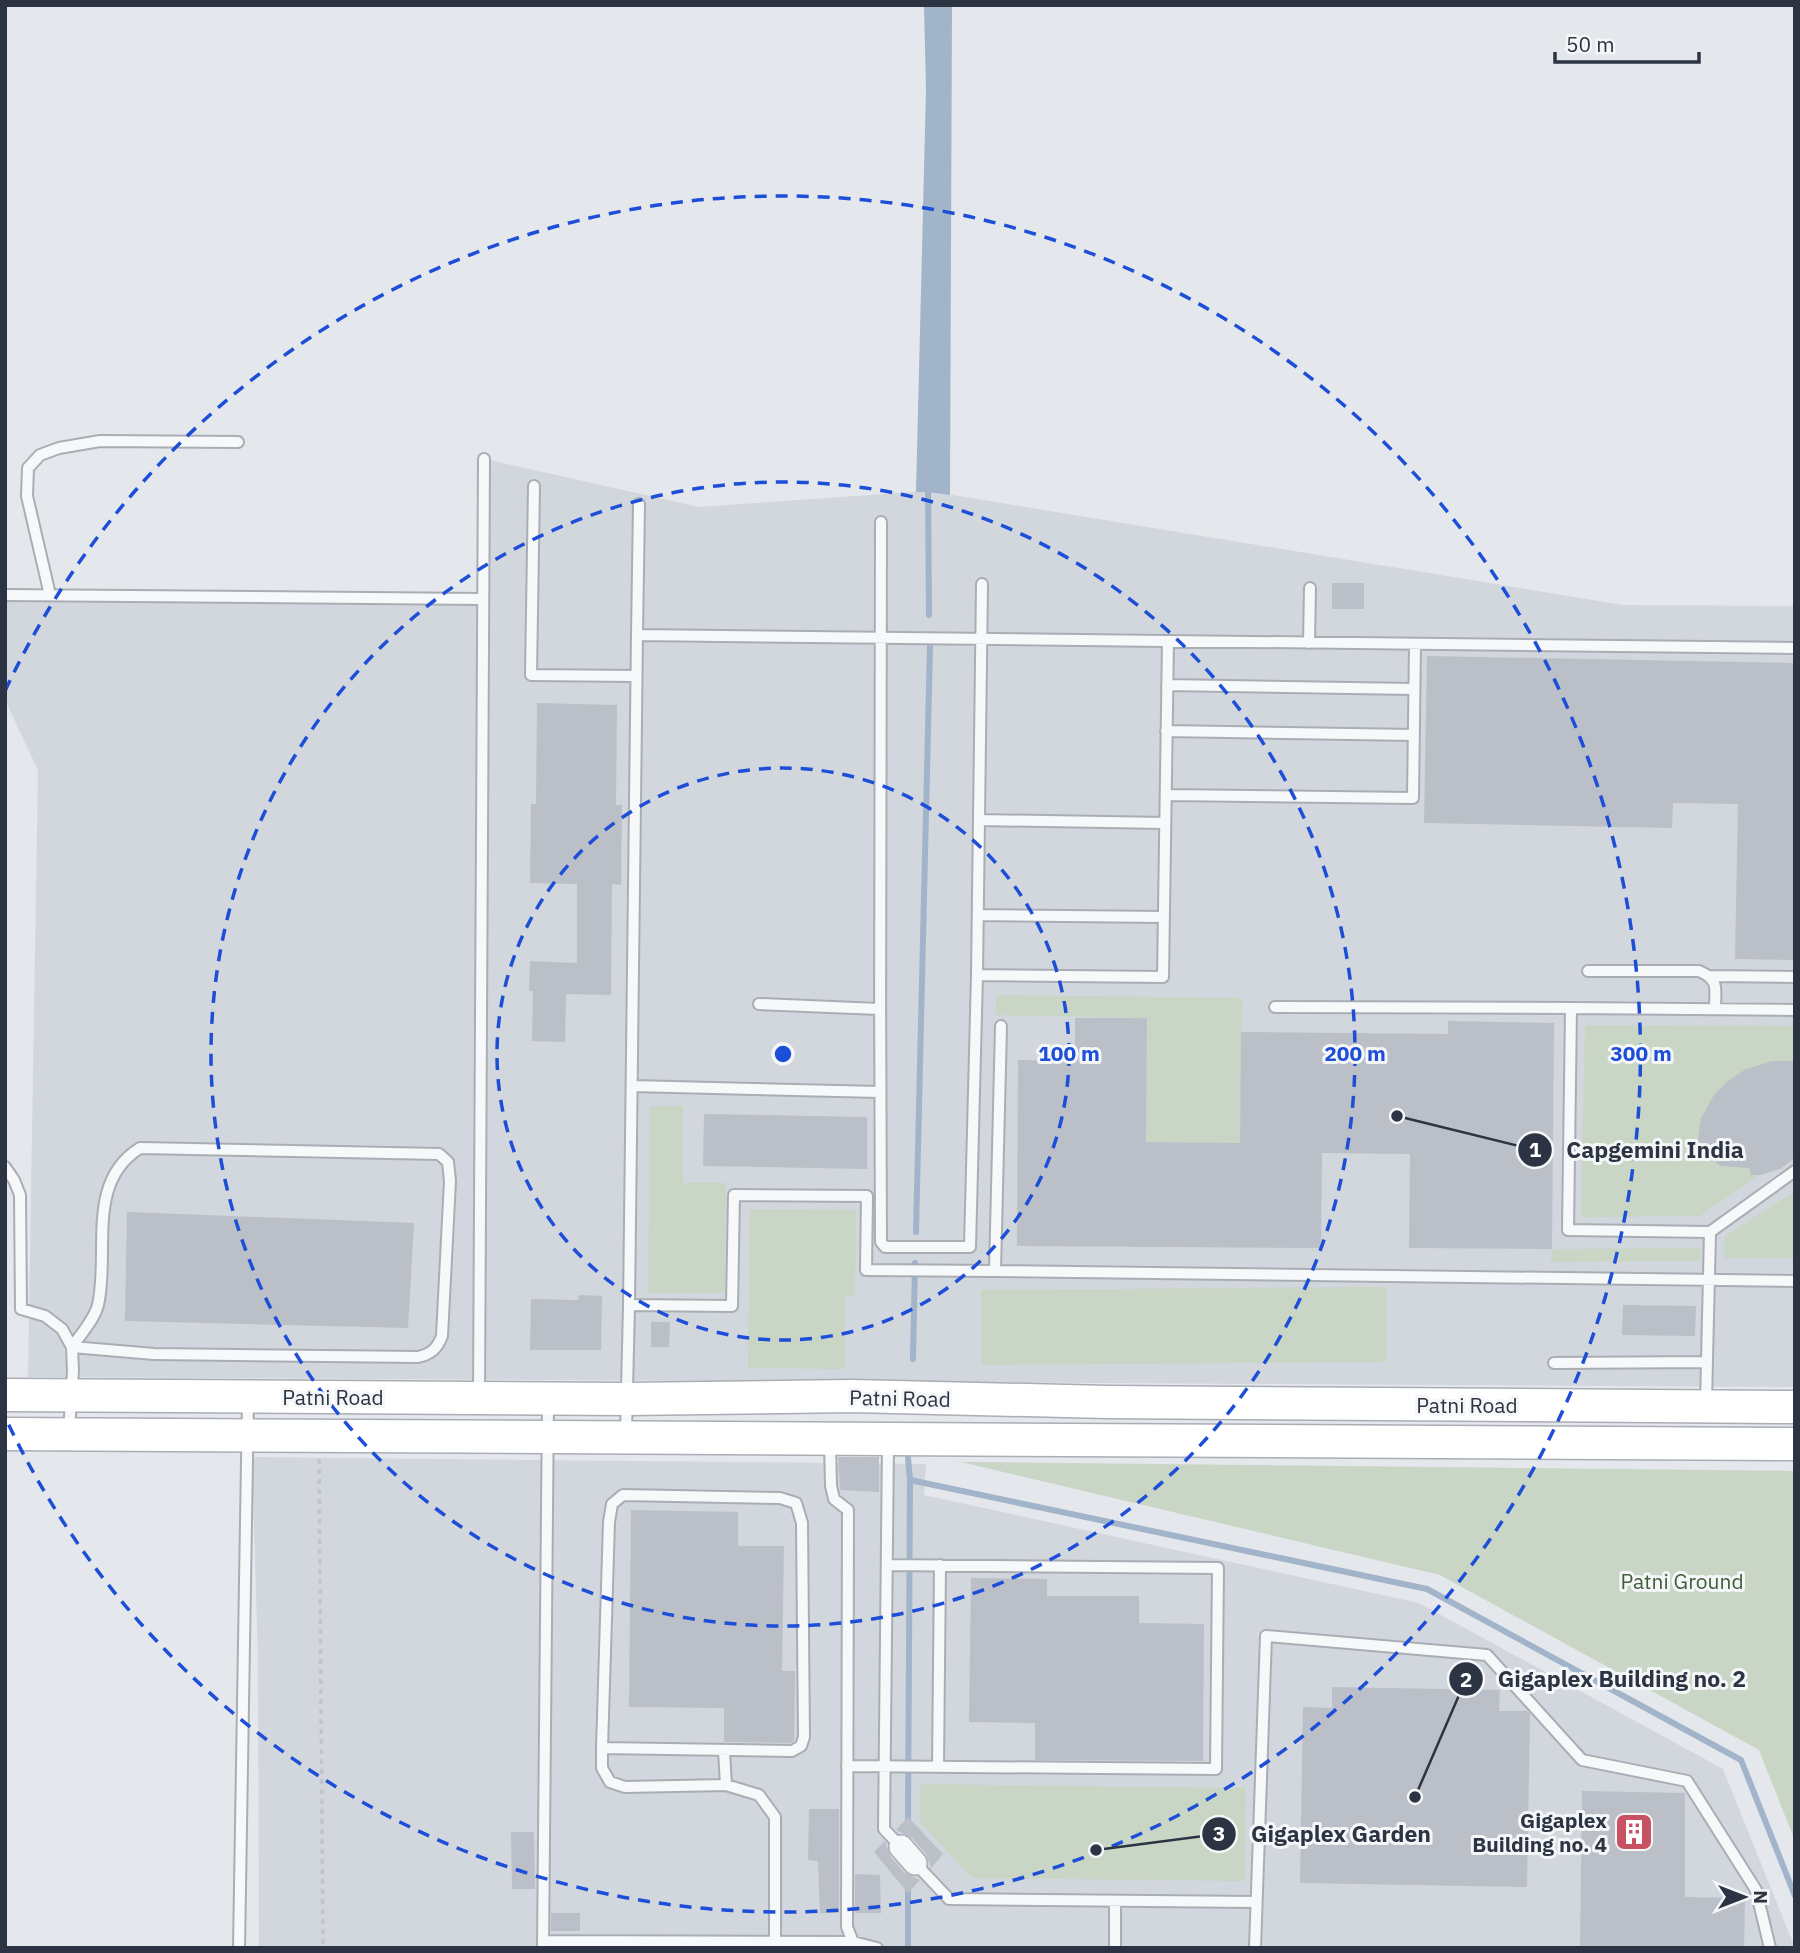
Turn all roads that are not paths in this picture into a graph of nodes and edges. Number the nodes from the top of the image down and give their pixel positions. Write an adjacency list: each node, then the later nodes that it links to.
1 (238, 442): 9 (lane)
2 (484, 459): 10 (lane)
3 (534, 486): 18 (lane)
4 (639, 504): 11 (lane)
5 (881, 522): 12 (lane)
6 (982, 584): 13 (lane)
7 (1310, 588): 15 (lane)
8 (5, 595): 9 (lane)
9 (50, 595): 10 (lane)
10 (483, 599): 56 (lane)
11 (637, 635): 12 (lane); 18 (lane)
12 (881, 637): 13 (lane); 35 (lane)
13 (981, 639): 14 (lane); 24 (lane)
14 (1168, 641): 15 (lane); 19 (lane)
15 (1309, 643): 16 (lane)
16 (1415, 644): 17 (lane); 20 (lane)
17 (1795, 649)
18 (636, 676): 39 (lane)
19 (1167, 685): 20 (lane); 21 (lane)
20 (1414, 689): 22 (lane)
21 (1166, 731): 22 (lane); 23 (lane)
22 (1414, 735): 23 (lane)
23 (1166, 795): 25 (lane)
24 (979, 820): 25 (lane); 26 (lane)
25 (1165, 823): 27 (lane)
26 (978, 915): 27 (lane); 29 (lane)
27 (1164, 917): 29 (lane)
28 (1588, 971): 30 (lane)
29 (977, 975): 44 (lane)
30 (1709, 976): 31 (lane); 36 (lane)
31 (1795, 977)
32 (759, 1004): 35 (lane)
33 (1275, 1007): 34 (lane)
34 (1571, 1008): 36 (lane); 43 (lane)
35 (879, 1009): 40 (lane)
36 (1715, 1009): 37 (lane)
37 (1795, 1010)
38 (1001, 1026): 46 (lane)
39 (632, 1086): 40 (lane); 49 (lane)
40 (880, 1092): 44 (lane)
41 (5, 1167): 50 (lane)
42 (1795, 1171): 43 (lane)
43 (1710, 1232): 47 (lane)
44 (970, 1247): 45 (lane)
45 (965, 1271): 46 (lane); 49 (lane)
46 (995, 1272): 47 (lane)
47 (1709, 1280): 48 (lane); 51 (lane)
48 (1795, 1281)
49 (629, 1305): 58 (lane)
50 (72, 1347): 50 (lane); 54 (lane)
51 (1707, 1362): 52 (lane); 59 (lane)
52 (1554, 1363)
53 (5, 1395): 54 (main road, Patni Road)
54 (71, 1396): 55 (main road, Patni Road); 62 (lane)
55 (248, 1397): 56 (main road, Patni Road); 63 (lane)
56 (479, 1398): 57 (main road, Patni Road)
57 (548, 1399): 58 (main road, Patni Road); 64 (lane)
58 (627, 1399): 59 (main road, Patni Road); 65 (lane)
59 (1706, 1406): 60 (main road, Patni Road)
60 (1795, 1407)
61 (5, 1434): 62 (main road, Patni Road)
62 (69, 1434): 63 (main road, Patni Road)
63 (247, 1436): 64 (main road, Patni Road); 82 (lane)
64 (548, 1438): 65 (main road, Patni Road); 81 (lane)
65 (626, 1438): 66 (main road, Patni Road)
66 (830, 1439): 67 (main road, Patni Road); 73 (lane)
67 (888, 1441): 68 (main road, Patni Road); 69 (lane)
68 (1795, 1444)
69 (887, 1564): 70 (lane); 74 (lane)
70 (940, 1565): 75 (lane); 75 (lane)
71 (602, 1748): 72 (lane); 72 (lane); 76 (lane)
72 (724, 1750): 76 (lane)
73 (847, 1766): 74 (lane); 80 (lane)
74 (885, 1766): 75 (lane); 77 (lane)
75 (938, 1767)
76 (726, 1785): 79 (lane)
77 (1115, 1901): 78 (lane); 84 (lane)
78 (1256, 1902): 85 (lane); 86 (lane)
79 (775, 1942): 80 (lane); 81 (lane)
80 (853, 1942): 83 (lane)
81 (543, 1944)
82 (239, 1948)
83 (877, 1948)
84 (1115, 1948)
85 (1255, 1948)
86 (1770, 1948)

